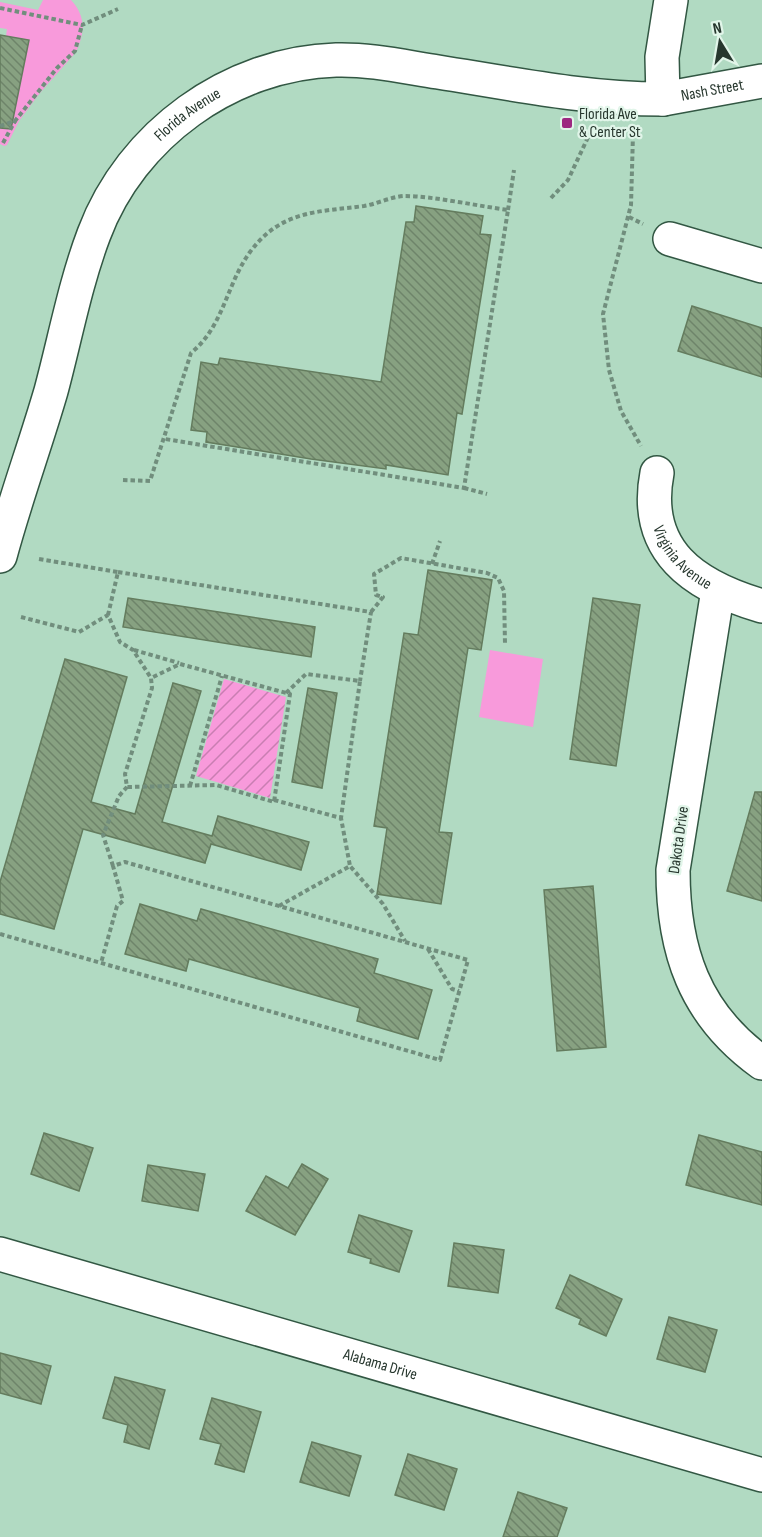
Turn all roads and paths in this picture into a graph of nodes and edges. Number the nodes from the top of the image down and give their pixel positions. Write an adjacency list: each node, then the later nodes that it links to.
1 (671, 0): 6 (street)
2 (0, 8): 4 (path)
3 (118, 9): 4 (path)
4 (82, 25): 7 (path)
5 (762, 81): 6 (street, Nash Street)
6 (663, 99): 23 (street, Florida Avenue)
7 (15, 121): 8 (path); 11 (path)
8 (0, 126)
9 (590, 133): 13 (path)
10 (633, 134): 18 (path)
11 (3, 143)
12 (514, 170): 14 (path)
13 (550, 198)
14 (508, 210): 17 (path); 20 (path)
15 (670, 239): 16 (street)
16 (762, 266)
17 (165, 440): 19 (path); 20 (path)
18 (657, 473): 27 (street, Virginia Avenue)
19 (123, 480)
20 (464, 488): 21 (path)
21 (487, 494)
22 (440, 541): 25 (path)
23 (0, 556)
24 (39, 559): 26 (path)
25 (432, 564): 29 (path); 32 (path)
26 (118, 573): 29 (path); 30 (path)
27 (718, 590): 28 (street, Virginia Avenue); 51 (street, Dakota Drive)
28 (762, 606)
29 (371, 612): 37 (path)
30 (108, 615): 31 (path); 33 (path)
31 (21, 617)
32 (505, 644)
33 (133, 650): 34 (path); 36 (path)
34 (180, 664): 35 (path); 36 (path)
35 (222, 676): 38 (path); 39 (path)
36 (151, 678): 40 (path)
37 (360, 681): 38 (path); 42 (path)
38 (285, 693): 41 (path)
39 (190, 786): 40 (path); 41 (path)
40 (127, 787): 43 (path)
41 (274, 800): 42 (path)
42 (340, 818): 44 (path)
43 (113, 866): 45 (path); 49 (path)
44 (350, 866): 45 (path); 47 (path)
45 (278, 906): 47 (path)
46 (0, 934): 49 (path)
47 (406, 942): 48 (path)
48 (428, 949): 50 (path); 50 (path)
49 (101, 963): 50 (path)
50 (459, 991)
51 (762, 1063)
52 (0, 1254): 53 (street, Alabama Drive)
53 (762, 1475)

